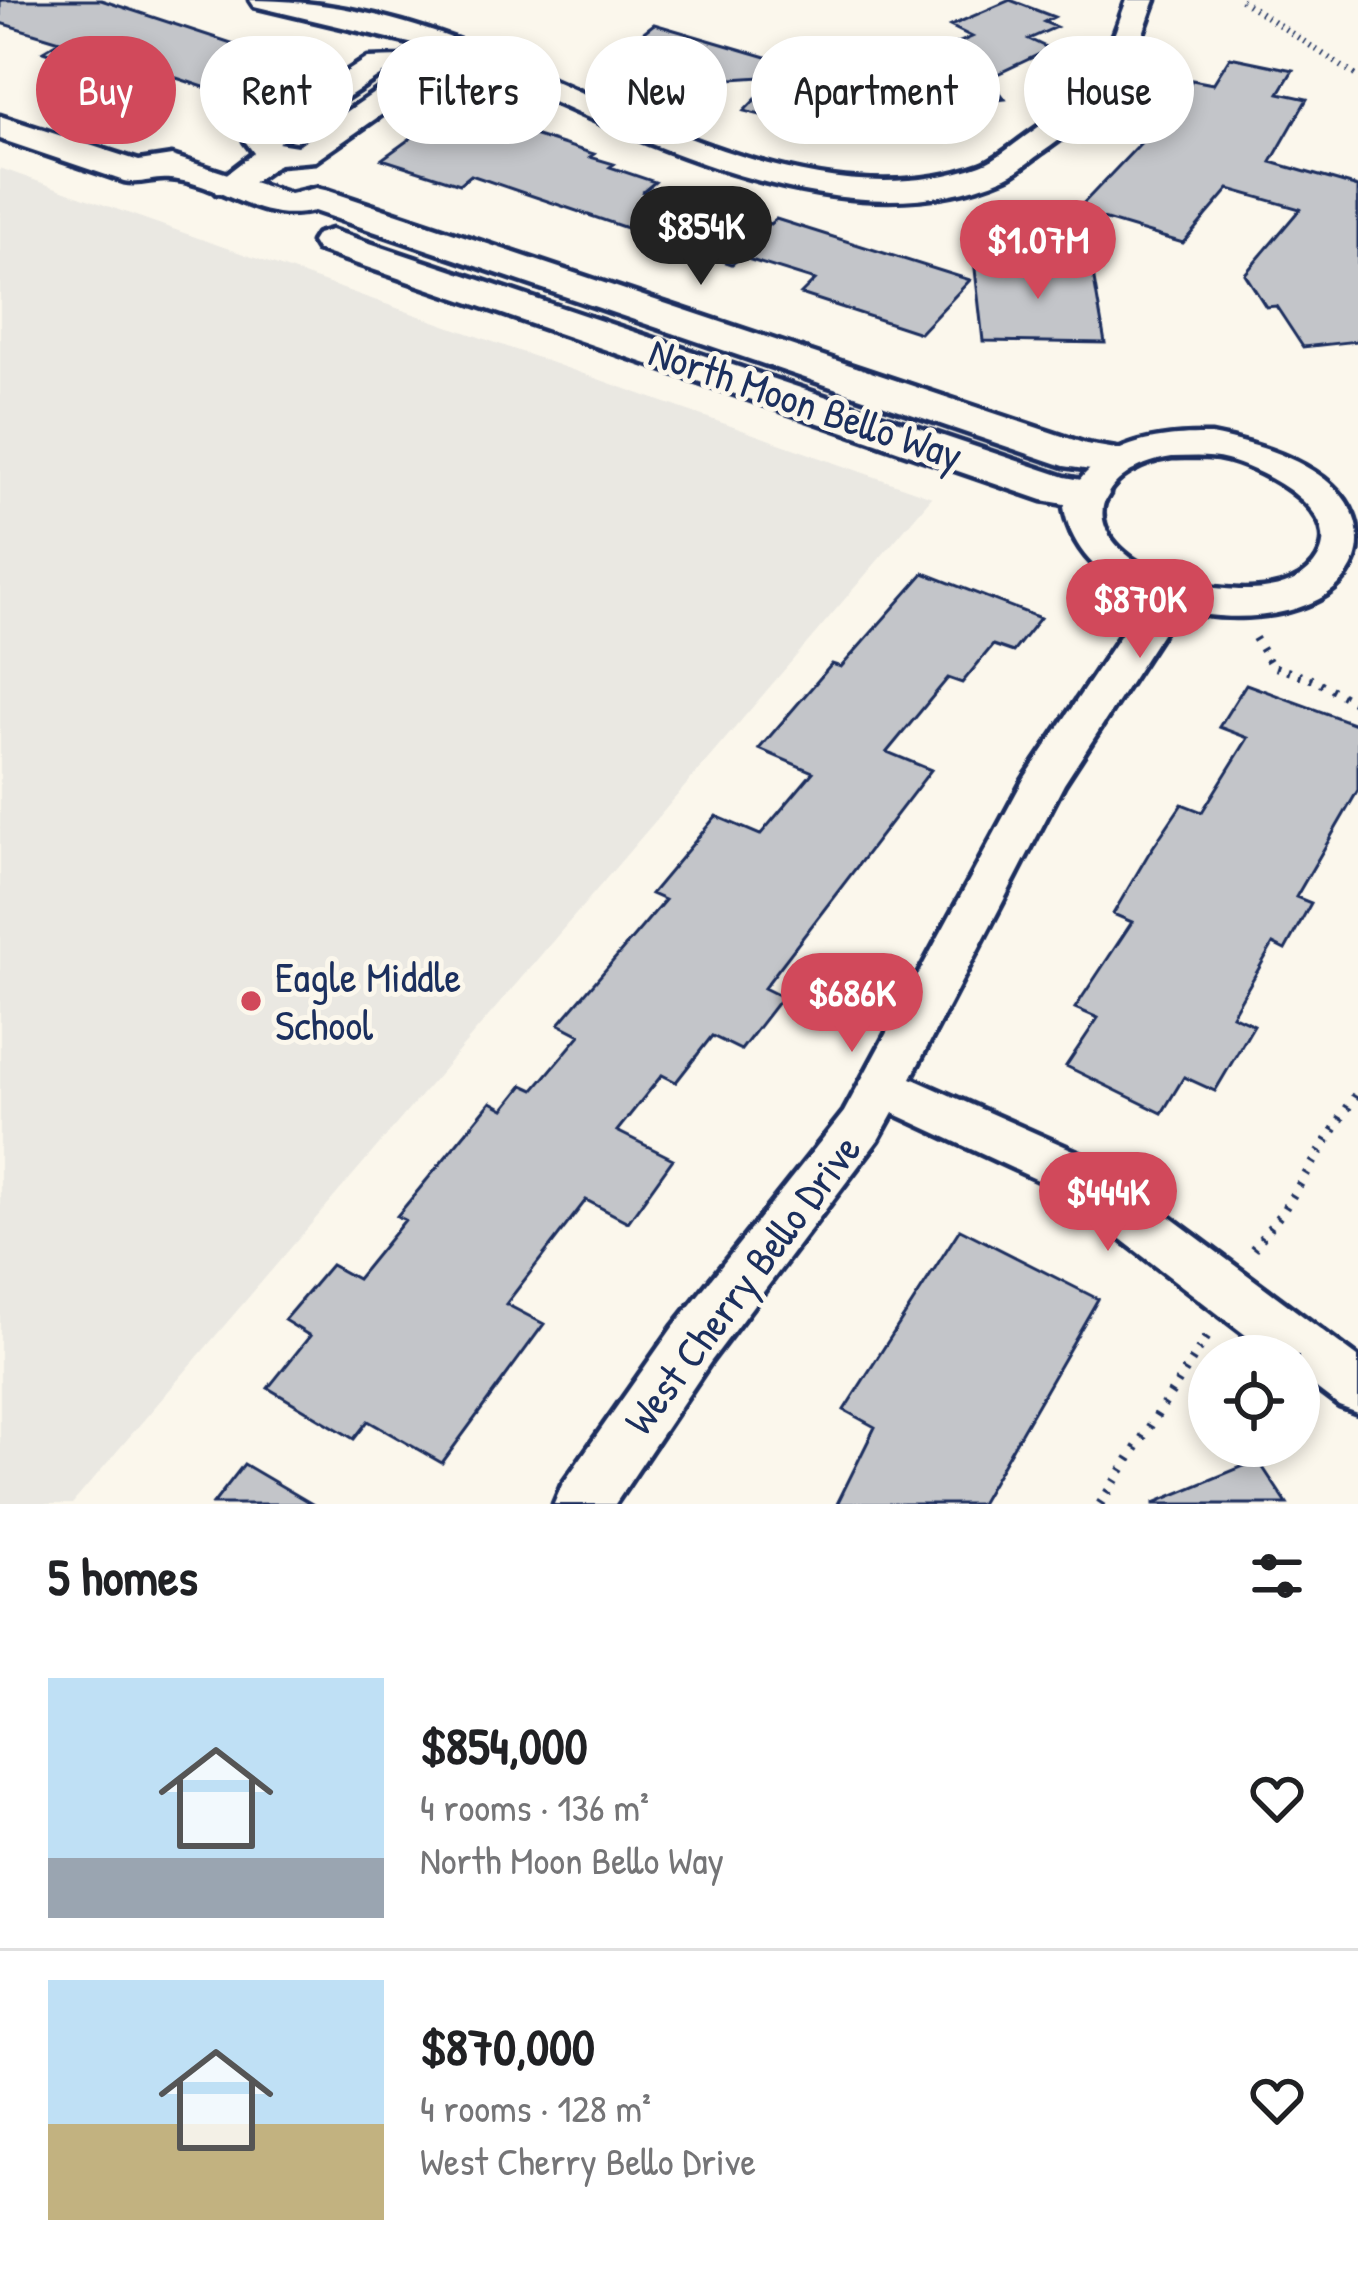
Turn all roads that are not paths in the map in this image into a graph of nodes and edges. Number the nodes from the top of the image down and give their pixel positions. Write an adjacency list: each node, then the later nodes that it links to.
1 (264, 0): 3 (street)
2 (1141, 0): 4 (street)
3 (412, 36)
4 (561, 91)
5 (0, 94): 8 (street)
6 (377, 104): 9 (street)
7 (0, 127): 8 (street)
8 (172, 167): 9 (street)
9 (226, 185): 10 (street)
10 (288, 206): 11 (street, North Moon Bello Way); 14 (street, North Moon Bello Way)
11 (1118, 461): 12 (street); 14 (street)
12 (1285, 466): 13 (street); 15 (street)
13 (1358, 478)
14 (1087, 494): 16 (street)
15 (1350, 519): 16 (street)
16 (1142, 601): 17 (street, West Cherry Bello Drive)
17 (883, 1087): 18 (street); 19 (street, West Cherry Bello Drive)
18 (1358, 1389)
19 (582, 1504)

